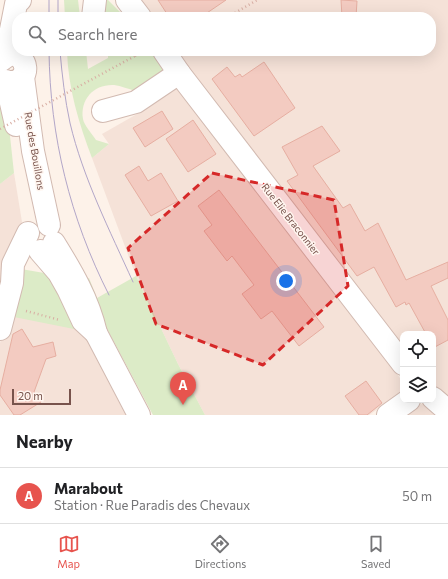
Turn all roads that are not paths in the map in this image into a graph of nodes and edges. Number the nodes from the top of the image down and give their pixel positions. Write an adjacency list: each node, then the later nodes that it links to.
1 (20, 0): 5 (street, Rue des Bouillons)
2 (26, 0): 6 (street)
3 (95, 0): 7 (street)
4 (127, 0): 8 (street)
5 (15, 12)
6 (26, 12)
7 (94, 12)
8 (136, 12)
9 (13, 56): 11 (street, Rue des Bouillons)
10 (167, 56): 12 (street, Rue Elie Braconnier)
11 (12, 66): 14 (street, Rue des Bouillons)
12 (179, 73): 13 (street); 16 (street, Rue Elie Braconnier)
13 (103, 111)
14 (40, 238): 15 (street); 20 (street)
15 (0, 329)
16 (400, 360)
17 (436, 400): 19 (street)
18 (405, 403): 21 (street)
19 (448, 410)
20 (139, 415)
21 (388, 415)

